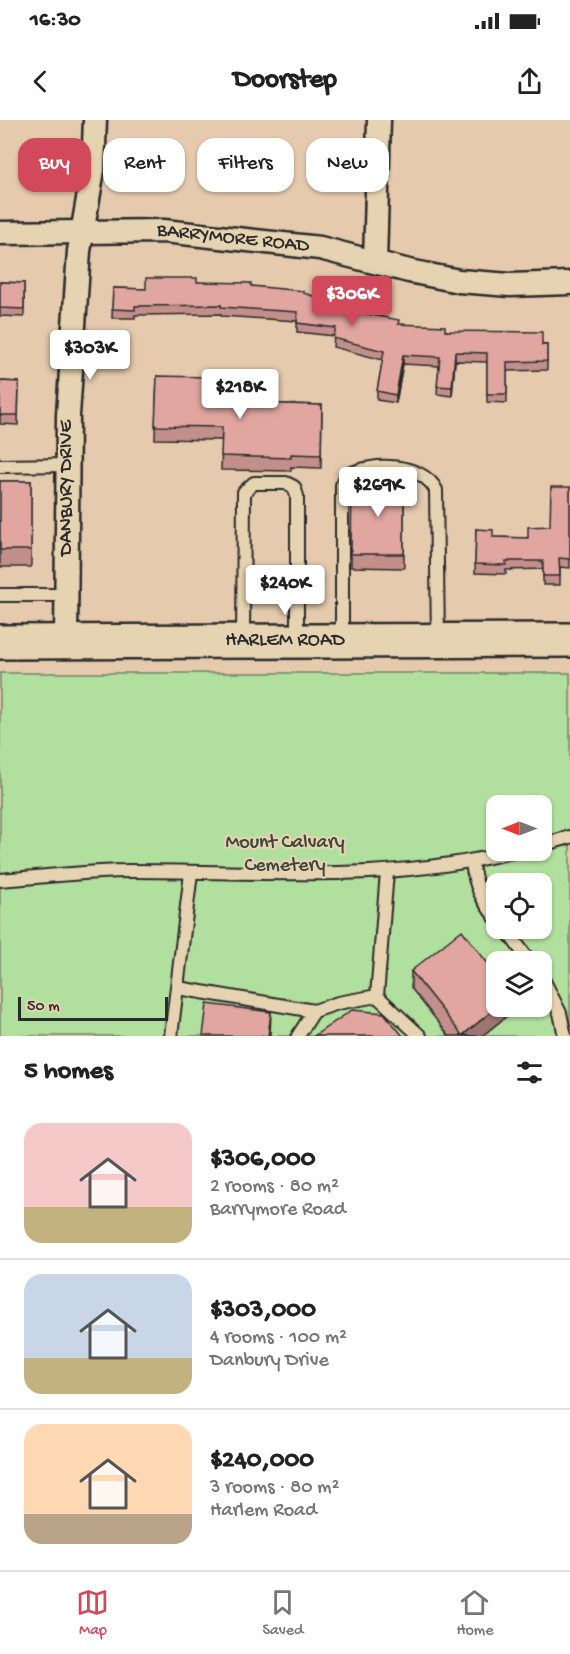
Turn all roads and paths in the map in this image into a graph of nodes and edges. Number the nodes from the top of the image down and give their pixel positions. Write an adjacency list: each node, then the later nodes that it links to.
1 (94, 120): 4 (street, DANBURY DRIVE)
2 (379, 120): 5 (street)
3 (0, 232): 4 (street, BARRYMORE ROAD)
4 (82, 232): 5 (street, BARRYMORE ROAD); 7 (street, DANBURY DRIVE)
5 (375, 262): 6 (street, BARRYMORE ROAD)
6 (570, 283)
7 (68, 465): 8 (lane); 10 (street, DANBURY DRIVE)
8 (0, 466)
9 (0, 594): 10 (lane)
10 (66, 594): 17 (street, DANBURY DRIVE)
11 (438, 640): 12 (main road, HARLEM ROAD); 15 (main road, HARLEM ROAD); 15 (lane)
12 (570, 640)
13 (243, 641): 14 (main road, HARLEM ROAD); 14 (lane); 17 (main road, HARLEM ROAD)
14 (297, 641): 15 (main road, HARLEM ROAD)
15 (342, 641)
16 (0, 642): 17 (main road, HARLEM ROAD)
17 (66, 642)
18 (570, 837): 19 (lane)
19 (552, 842)
20 (486, 859): 21 (lane)
21 (472, 863): 22 (lane); 25 (lane)
22 (387, 872): 23 (lane); 27 (lane)
23 (191, 873): 24 (lane); 26 (lane)
24 (0, 880)
25 (486, 904)
26 (178, 988): 29 (lane); 30 (lane)
27 (378, 996): 29 (lane); 32 (lane)
28 (552, 997): 33 (lane)
29 (314, 1011): 31 (lane)
30 (171, 1036)
31 (298, 1036)
32 (420, 1036)
33 (565, 1036)

